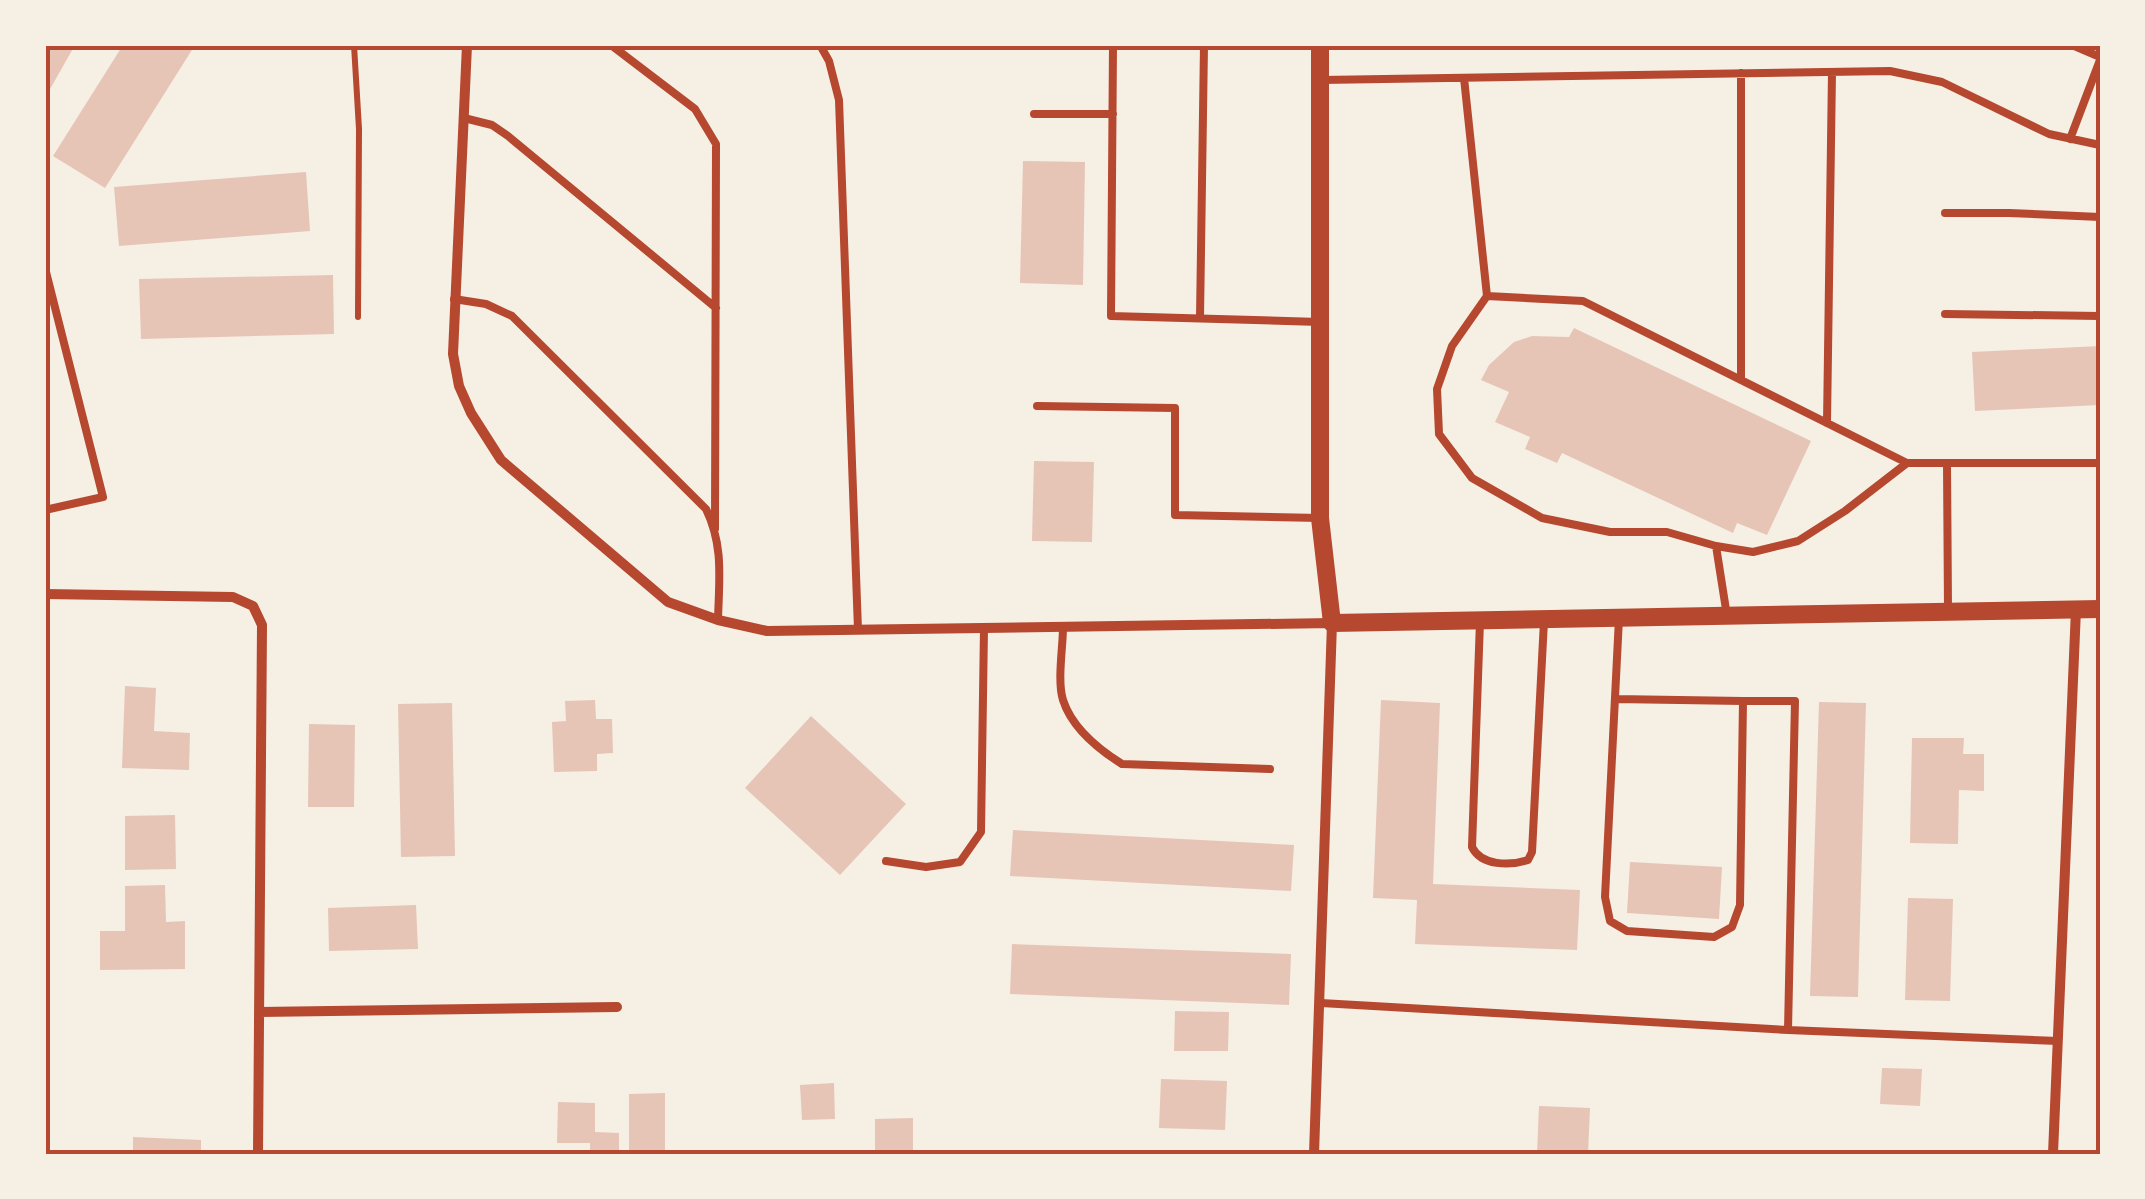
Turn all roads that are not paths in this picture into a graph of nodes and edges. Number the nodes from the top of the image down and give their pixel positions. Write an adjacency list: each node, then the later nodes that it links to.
1 (468, 45): 15 (street)
2 (611, 45): 23 (lane)
3 (820, 45): 50 (lane)
4 (1113, 45): 14 (lane)
5 (1204, 45): 26 (lane)
6 (1320, 45): 12 (street)
7 (2072, 45): 8 (lane)
8 (2100, 58): 16 (lane)
9 (1832, 72): 10 (lane); 16 (lane); 30 (lane)
10 (1741, 73): 11 (lane); 28 (lane)
11 (1464, 78): 12 (lane); 21 (lane)
12 (1320, 80): 27 (street)
13 (1034, 114): 14 (lane)
14 (1112, 114): 26 (lane)
15 (464, 118): 22 (street); 23 (lane)
16 (2070, 139): 17 (lane)
17 (2100, 144)
18 (1945, 212): 19 (lane)
19 (2100, 217)
20 (45, 268): 34 (lane)
21 (1487, 296): 28 (lane); 37 (lane)
22 (454, 298): 36 (lane); 44 (street)
23 (716, 308): 36 (lane)
24 (1945, 314): 25 (lane)
25 (2100, 316)
26 (1200, 318): 27 (lane)
27 (1320, 322): 35 (street)
28 (1741, 380): 30 (lane)
29 (1037, 406): 35 (lane)
30 (1827, 423): 31 (lane)
31 (1907, 463): 32 (lane); 37 (lane)
32 (1947, 463): 33 (lane); 41 (lane)
33 (2100, 463)
34 (45, 510)
35 (1320, 518): 47 (street)
36 (715, 529): 44 (lane)
37 (1716, 546): 42 (lane)
38 (45, 594): 57 (street)
39 (2100, 608): 40 (street)
40 (2076, 609): 41 (street); 59 (street)
41 (1948, 612): 42 (street)
42 (1726, 616): 43 (street)
43 (1619, 618): 45 (street); 51 (lane)
44 (718, 620): 50 (street)
45 (1544, 620): 46 (street); 46 (lane)
46 (1480, 621): 47 (street)
47 (1332, 623): 48 (street); 55 (street)
48 (1063, 627): 49 (street); 53 (lane)
49 (984, 628): 50 (street); 54 (lane)
50 (858, 630)
51 (1615, 699): 52 (lane); 52 (lane)
52 (1743, 701): 58 (lane)
53 (1270, 769)
54 (886, 861)
55 (1320, 1003): 58 (lane); 61 (street)
56 (617, 1007): 57 (street)
57 (259, 1012): 60 (street)
58 (1788, 1030): 59 (lane)
59 (2058, 1041): 62 (street)
60 (258, 1154)
61 (1314, 1154)
62 (2053, 1154)

